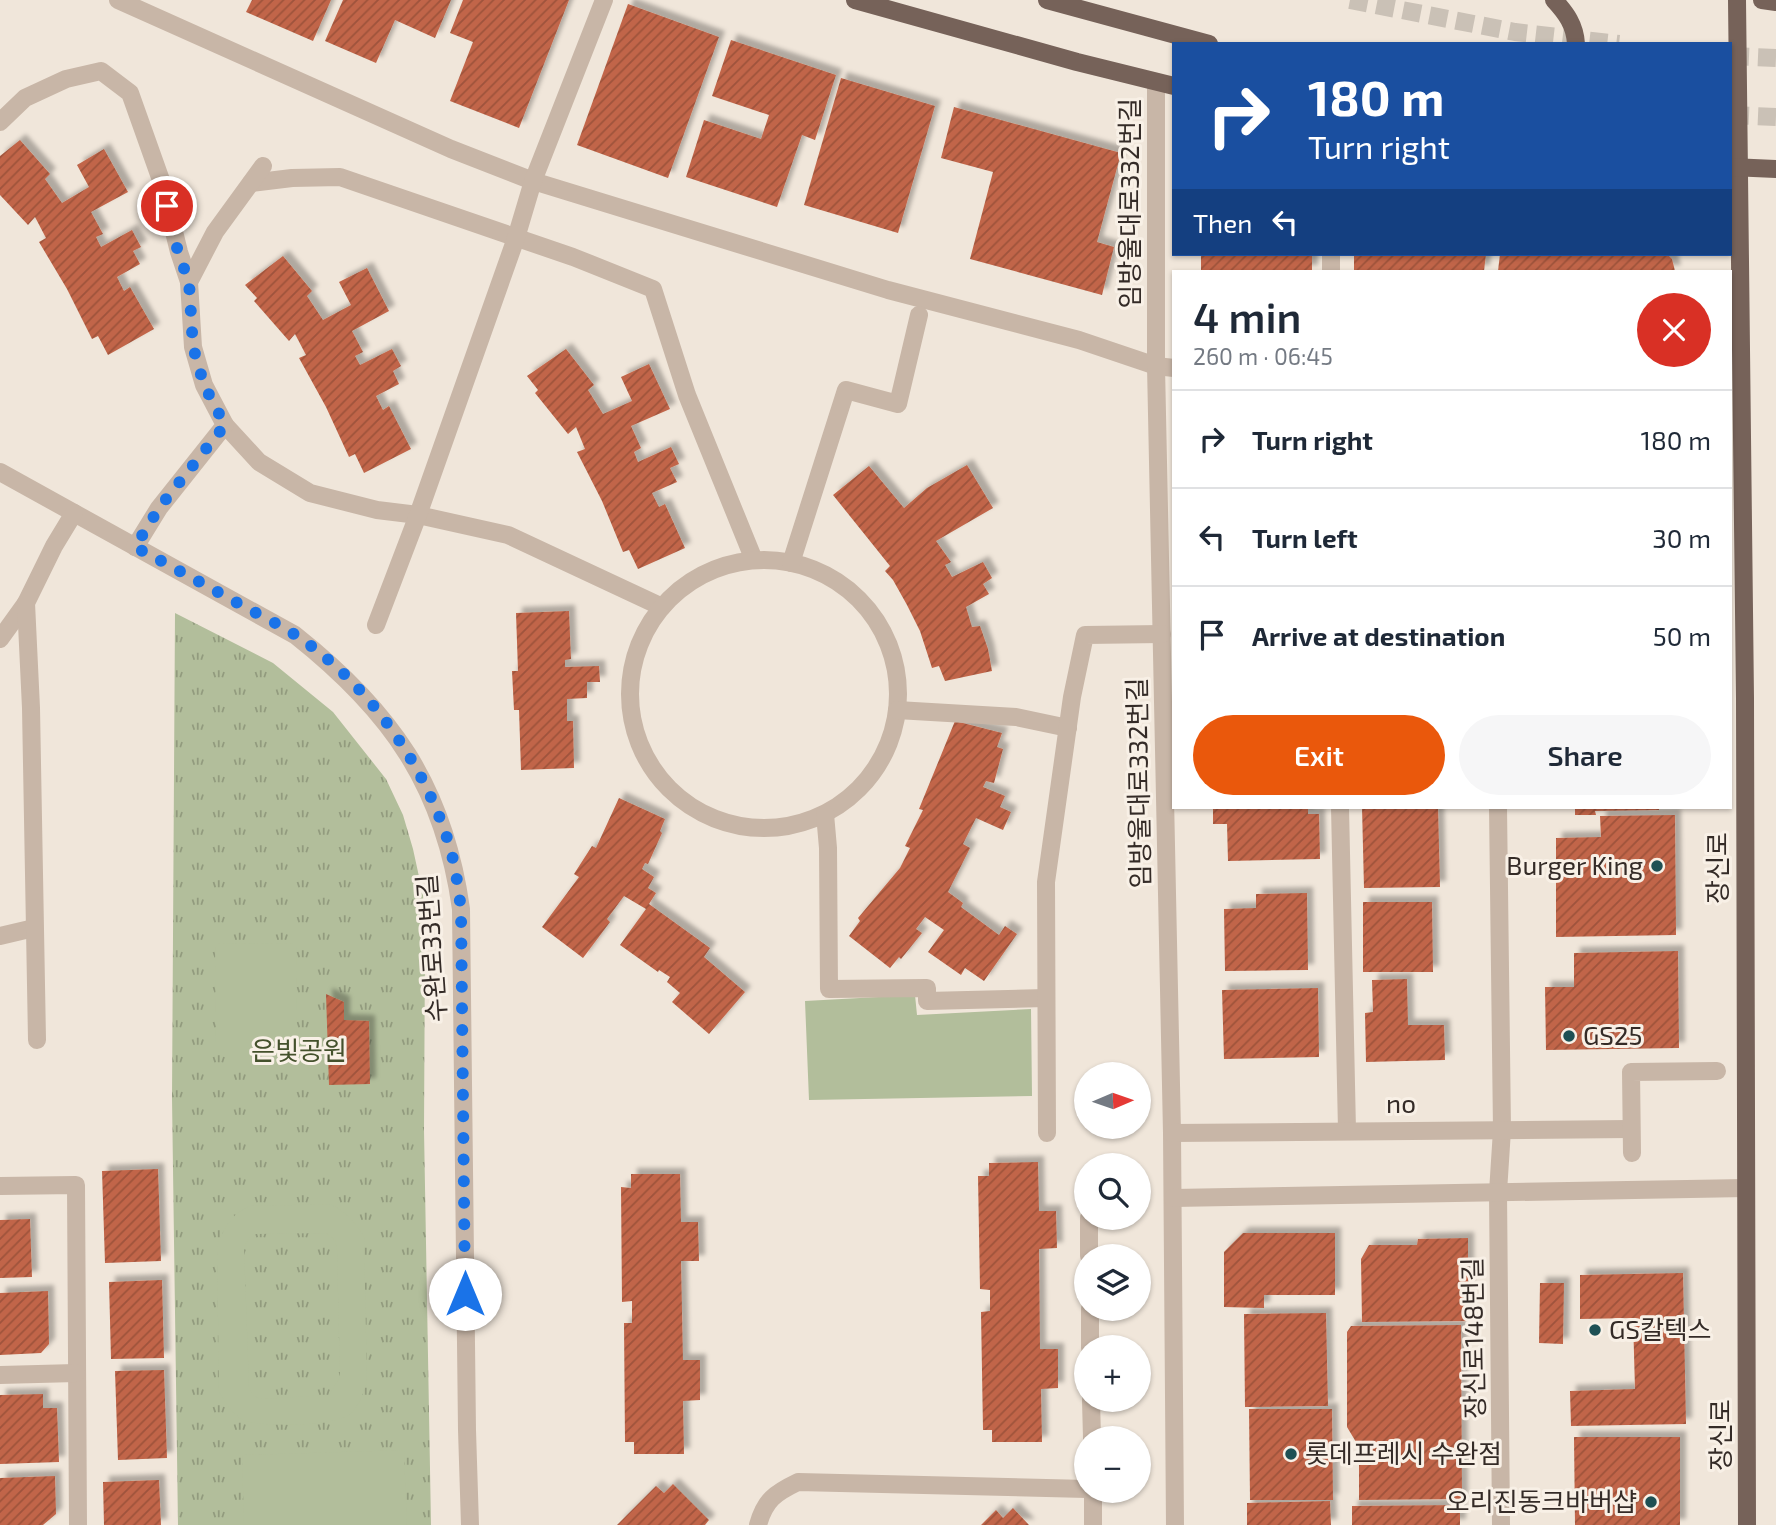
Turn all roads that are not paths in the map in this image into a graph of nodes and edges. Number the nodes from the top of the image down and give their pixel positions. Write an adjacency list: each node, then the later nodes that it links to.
1 (118, 0): 16 (street)
2 (604, 0): 16 (street)
3 (855, 0): 11 (main road)
4 (1047, 0): 9 (main road)
5 (1554, 0): 10 (main road)
6 (1737, 0): 14 (main road, 장신로)
7 (1762, 0): 8 (main road)
8 (1776, 2)
9 (1202, 42)
10 (1577, 42)
11 (1165, 85): 21 (street, 임방울대로332번길)
12 (0, 122): 19 (street)
13 (264, 166): 17 (street)
14 (1735, 167): 15 (main road); 52 (main road, 장신로)
15 (1776, 169)
16 (533, 181): 18 (street); 21 (street)
17 (251, 183): 18 (street); 19 (street)
18 (516, 238): 26 (street); 28 (street)
19 (189, 282): 23 (street)
20 (919, 315): 29 (street)
21 (1156, 366): 22 (street); 33 (street, 임방울대로332번길)
22 (1172, 368)
23 (225, 425): 26 (street); 27 (street)
24 (0, 472): 25 (street, 수완로33번길)
25 (74, 513): 27 (street, 수완로33번길); 30 (street)
26 (418, 515): 31 (street); 32 (street)
27 (135, 547): 60 (street, 수완로33번길)
28 (754, 560): 29 (street); 31 (street)
29 (791, 563): 35 (street)
30 (26, 603): 34 (street); 40 (street)
31 (662, 607): 39 (street)
32 (376, 625)
33 (1162, 634): 36 (street); 49 (street, 임방울대로332번길)
34 (0, 639)
35 (897, 710): 36 (street); 39 (street)
36 (1068, 728): 42 (street)
37 (1340, 809): 46 (street)
38 (1498, 809): 47 (street)
39 (825, 814): 42 (street)
40 (34, 928): 41 (street); 43 (street)
41 (0, 936)
42 (1045, 998): 48 (street)
43 (37, 1040)
44 (1714, 1076): 45 (street)
45 (1630, 1129): 47 (street, no); 50 (street)
46 (1346, 1130): 47 (street, no); 49 (street, no)
47 (1502, 1130): 53 (street)
48 (1047, 1132)
49 (1172, 1133): 54 (street, 임방울대로332번길)
50 (1632, 1153)
51 (0, 1186): 55 (street)
52 (1746, 1188): 53 (street); 65 (main road, 장신로)
53 (1498, 1192): 54 (street); 64 (street, 장신로148번길)
54 (1173, 1198): 63 (street, 임방울대로332번길)
55 (76, 1373): 56 (street); 59 (street)
56 (0, 1375)
57 (1074, 1489): 61 (street)
58 (1093, 1503): 62 (street)
59 (78, 1525)
60 (470, 1525)
61 (758, 1525)
62 (1093, 1525)
63 (1175, 1525)
64 (1501, 1525)
65 (1747, 1525)

